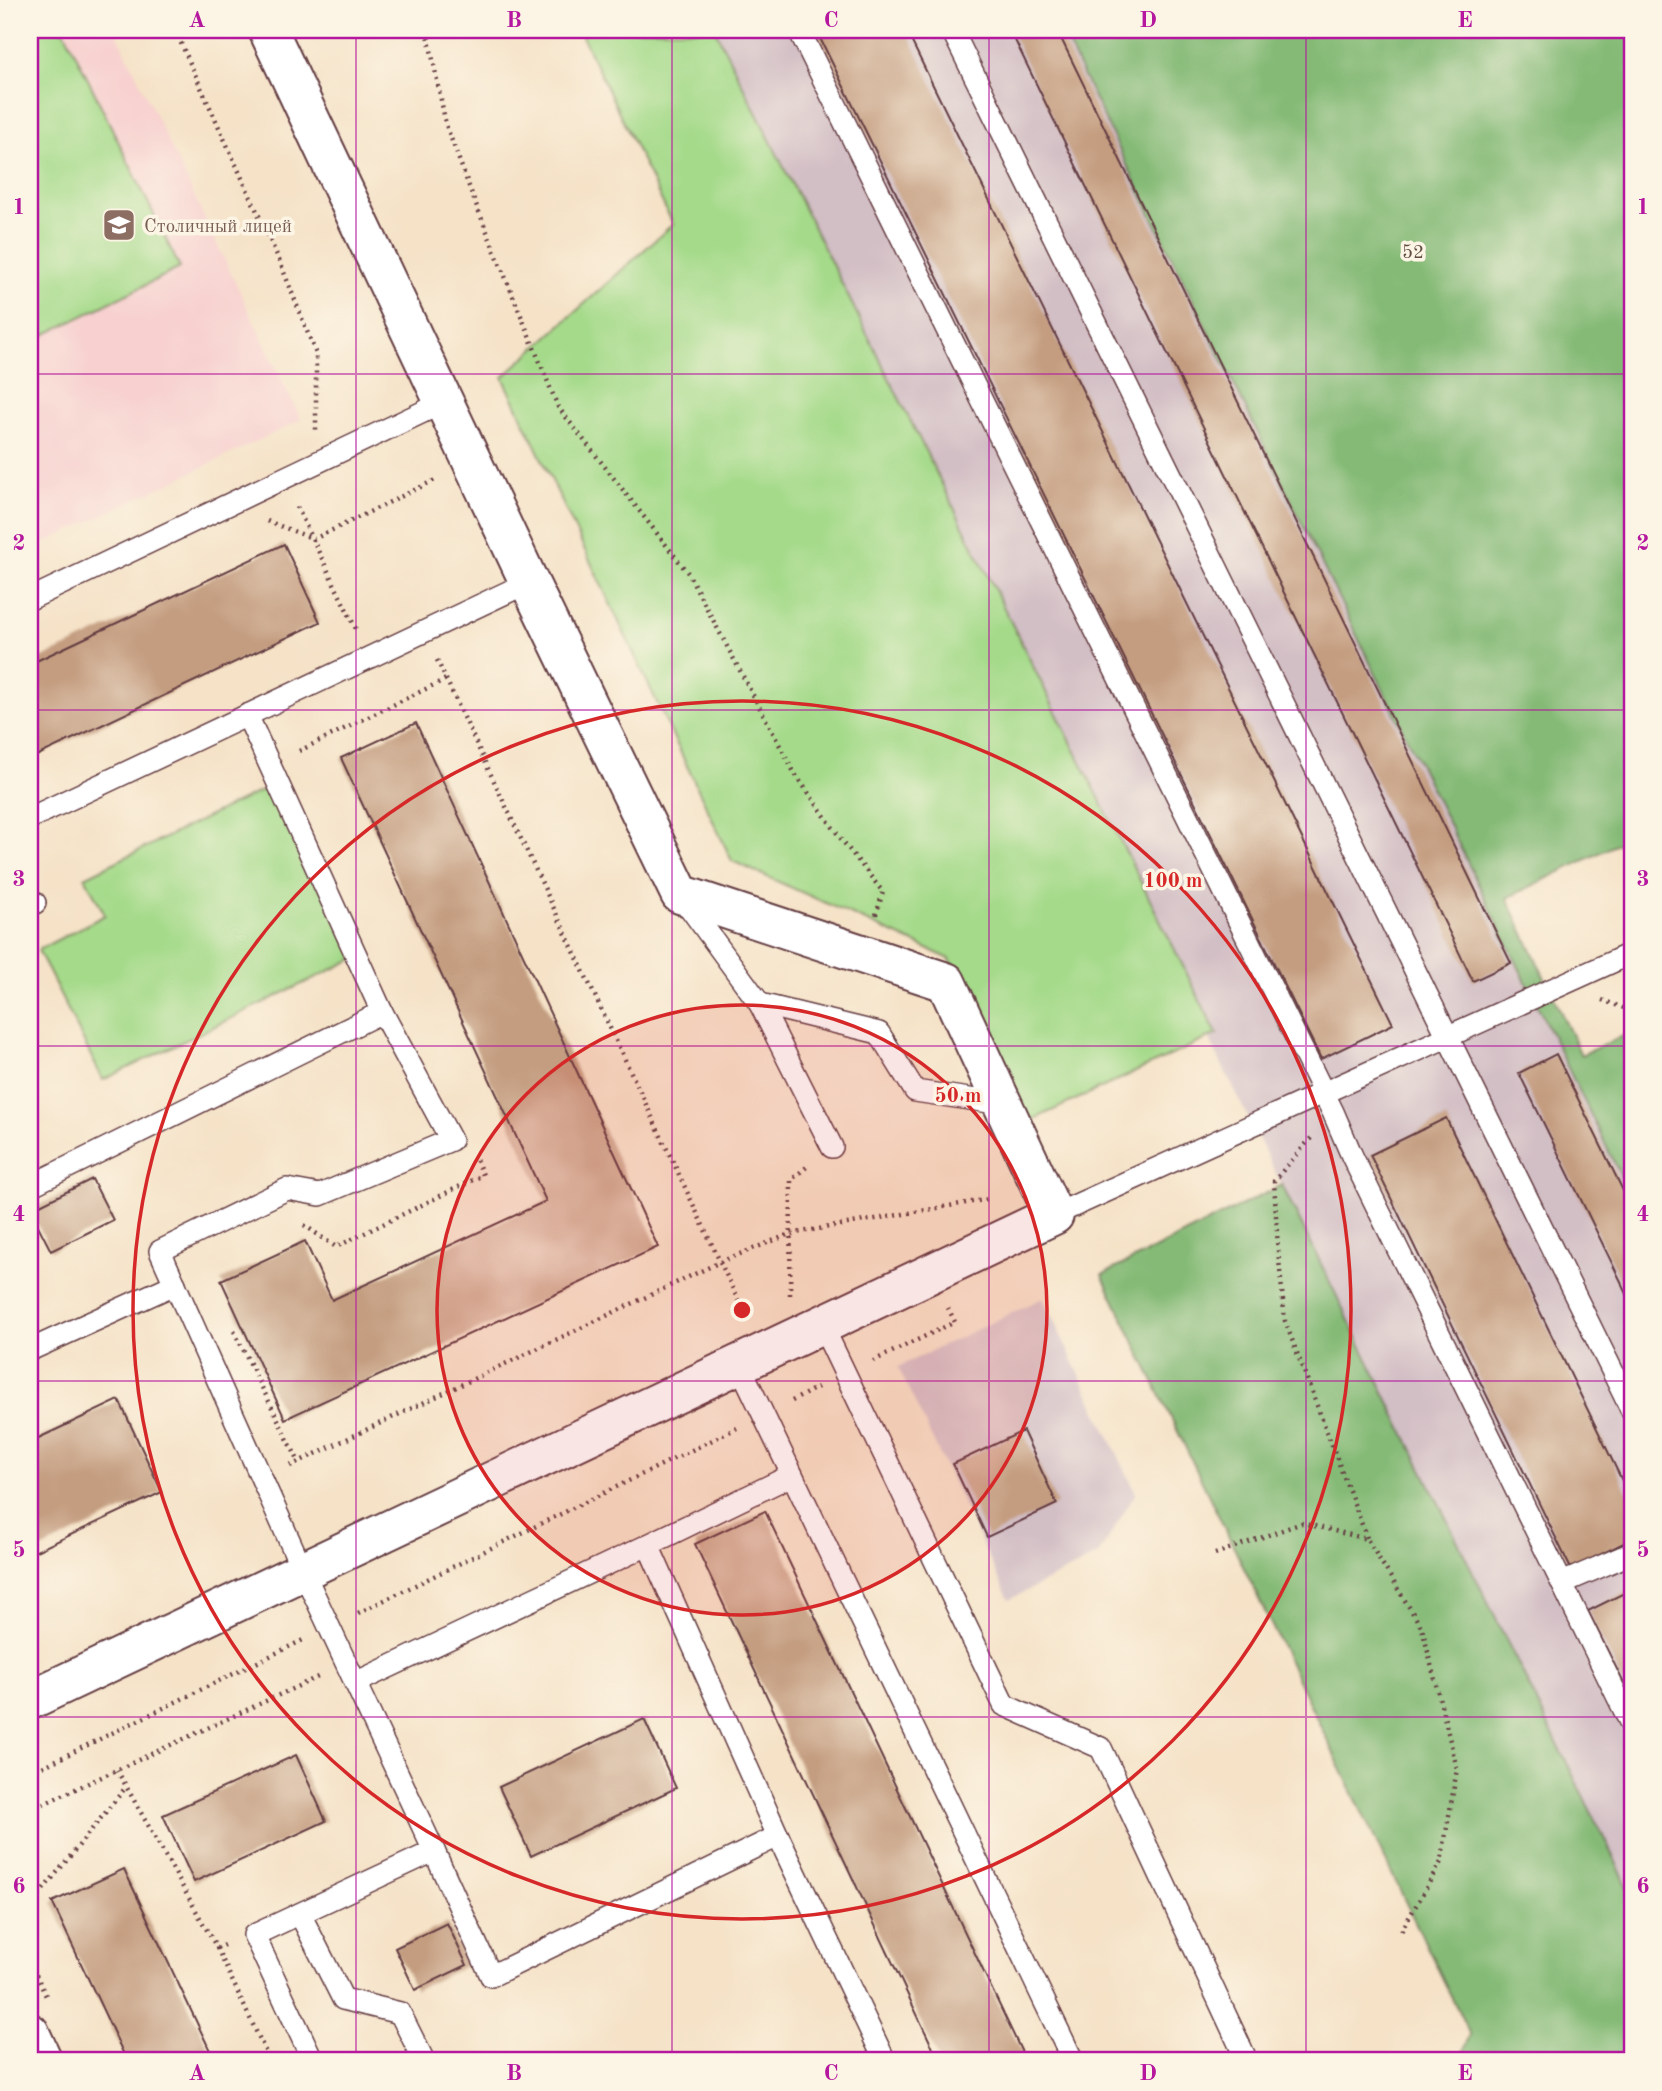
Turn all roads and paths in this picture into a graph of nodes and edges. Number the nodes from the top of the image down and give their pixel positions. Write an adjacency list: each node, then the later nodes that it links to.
1 (175, 30): 8 (path)
2 (268, 30): 6 (street)
3 (427, 30): 21 (path)
4 (799, 30): 27 (lane)
5 (952, 30): 26 (lane)
6 (444, 402): 7 (street); 8 (lane)
7 (472, 461): 10 (path); 11 (street)
8 (315, 463): 9 (lane)
9 (283, 479): 10 (path); 12 (lane)
10 (314, 539): 14 (path)
11 (529, 582): 13 (lane); 19 (street)
12 (30, 599)
13 (423, 632): 14 (lane); 15 (path)
14 (370, 657): 16 (lane)
15 (446, 680): 17 (path); 36 (path)
16 (247, 715): 18 (lane); 25 (lane)
17 (288, 757)
18 (30, 818)
19 (680, 894): 21 (street); 23 (lane)
20 (1632, 953): 26 (lane)
21 (862, 955): 28 (street)
22 (1599, 999): 24 (path)
23 (760, 1004): 28 (lane); 29 (lane)
24 (1632, 1011)
25 (382, 1012): 31 (lane); 38 (lane)
26 (1448, 1037): 27 (lane); 43 (lane)
27 (1328, 1103): 33 (lane); 48 (path); 53 (lane)
28 (1003, 1104): 33 (street)
29 (832, 1147): 35 (path)
30 (471, 1149): 34 (path)
31 (30, 1186)
32 (993, 1198): 35 (path)
33 (1055, 1215): 37 (street)
34 (303, 1224)
35 (790, 1234): 36 (path); 40 (path)
36 (720, 1262): 40 (path); 45 (path)
37 (931, 1274): 40 (street); 42 (path)
38 (175, 1284): 41 (lane); 47 (lane)
39 (232, 1328): 45 (path)
40 (779, 1346): 42 (lane); 44 (lane); 52 (street)
41 (30, 1350)
42 (845, 1374): 44 (path); 76 (lane)
43 (1632, 1411)
44 (764, 1416): 46 (lane); 54 (path)
45 (299, 1462): 47 (path)
46 (792, 1475): 49 (lane); 75 (lane)
47 (261, 1478): 52 (lane)
48 (1367, 1539): 51 (path); 66 (path)
49 (648, 1545): 55 (lane); 62 (lane)
50 (1632, 1553): 53 (lane)
51 (1215, 1554)
52 (303, 1571): 54 (lane); 56 (street)
53 (1562, 1583): 57 (lane)
54 (329, 1627): 55 (lane); 59 (path)
55 (350, 1673): 58 (path); 63 (lane)
56 (30, 1700)
57 (1632, 1726)
58 (117, 1770): 60 (path); 61 (path)
59 (30, 1773)
60 (126, 1787): 64 (path); 68 (path)
61 (30, 1810)
62 (778, 1836): 63 (lane); 74 (lane)
63 (434, 1851): 65 (lane)
64 (30, 1906)
65 (300, 1914): 67 (lane); 73 (lane)
66 (1399, 1934)
67 (254, 1935): 68 (path); 72 (lane)
68 (217, 1948): 71 (path)
69 (30, 2033): 70 (street)
70 (43, 2061)
71 (270, 2061)
72 (313, 2061)
73 (424, 2061)
74 (885, 2061)
75 (1073, 2061)
76 (1247, 2061)

